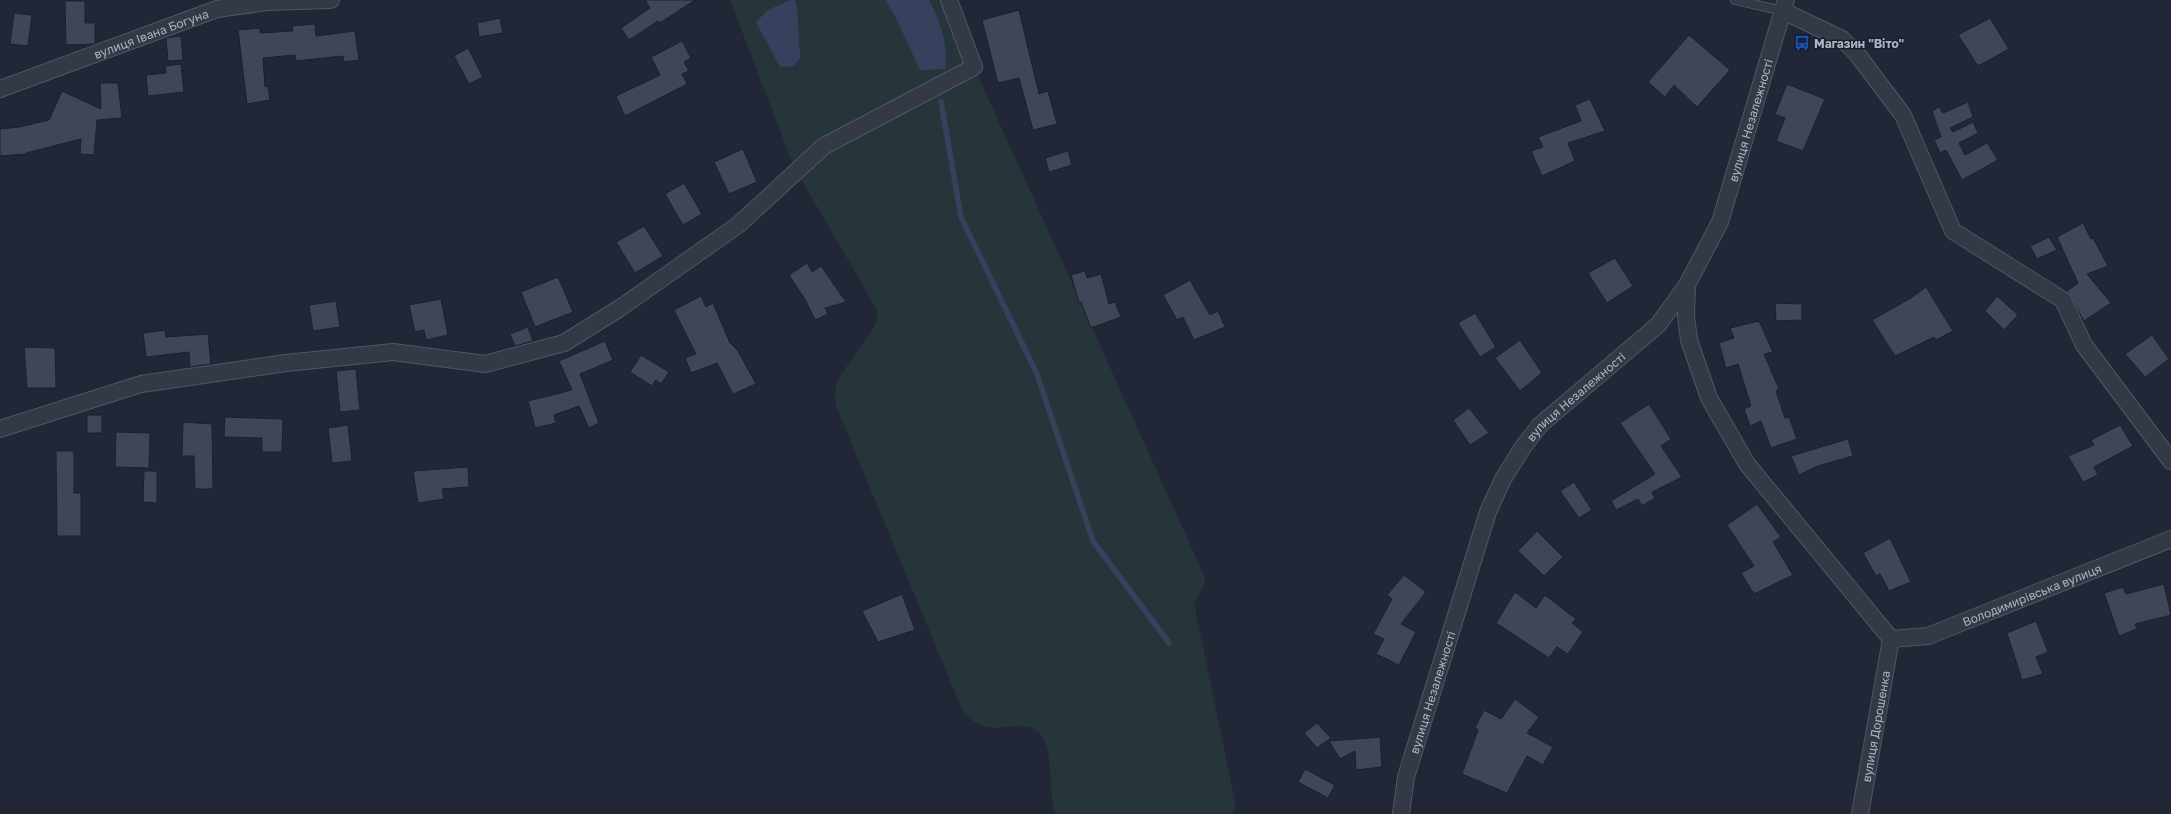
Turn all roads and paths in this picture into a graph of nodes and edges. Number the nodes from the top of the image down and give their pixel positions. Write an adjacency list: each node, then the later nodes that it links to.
1 (331, 0): 5 (street, вулиця Івана Богуна)
2 (949, 0): 7 (street)
3 (1735, 0): 4 (lane)
4 (1785, 5): 6 (street, вулиця Незалежності); 8 (street)
5 (0, 90)
6 (1687, 285): 10 (street); 11 (street, вулиця Незалежності)
7 (0, 429)
8 (2171, 461)
9 (2171, 539): 10 (street, Володимирівська вулиця)
10 (1890, 639): 12 (street, вулиця Дорошенка)
11 (1401, 814)
12 (1860, 814)

